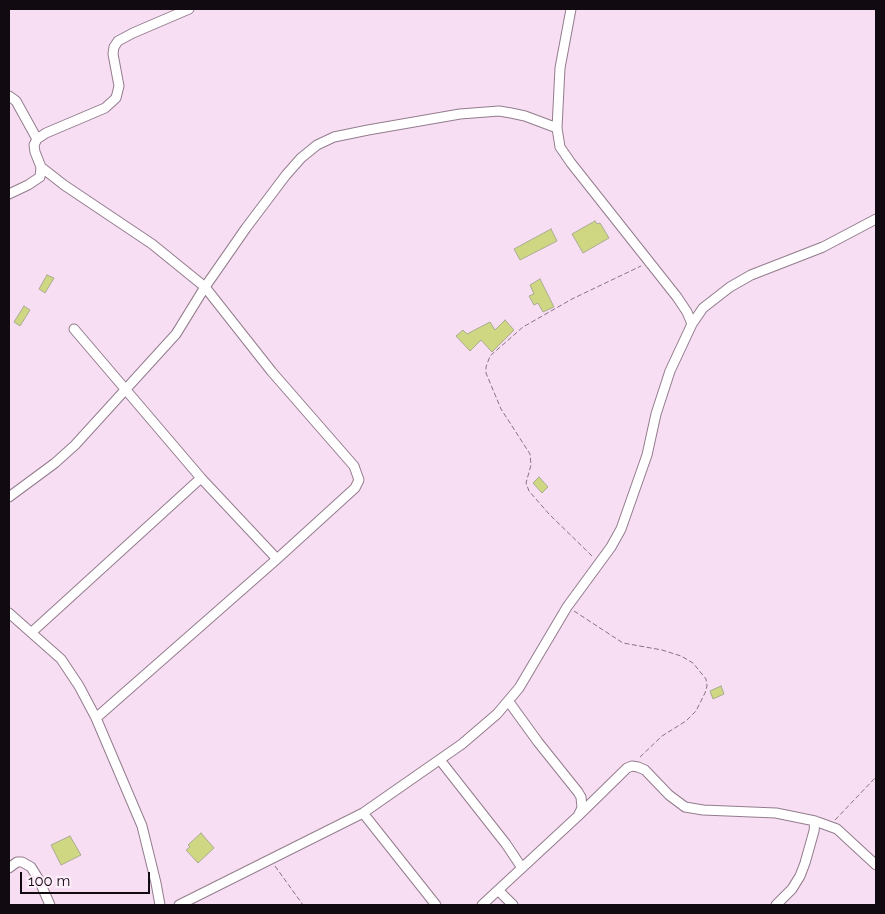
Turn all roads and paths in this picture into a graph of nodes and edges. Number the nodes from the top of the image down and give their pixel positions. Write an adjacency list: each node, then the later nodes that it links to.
1 (189, 9): 5 (street)
2 (571, 9): 4 (street)
3 (9, 96): 5 (street)
4 (557, 128): 9 (street); 10 (street)
5 (37, 139): 6 (street)
6 (41, 167): 7 (street); 10 (street)
7 (9, 194)
8 (876, 219): 11 (street)
9 (649, 263): 11 (street); 17 (path)
10 (205, 287): 13 (street); 16 (street)
11 (692, 324): 17 (street)
12 (74, 329): 13 (street)
13 (125, 390): 14 (street); 15 (street)
14 (201, 478): 16 (street); 20 (street)
15 (9, 497)
16 (277, 559): 22 (street)
17 (599, 563): 18 (street)
18 (567, 607): 21 (street); 24 (path)
19 (9, 613): 20 (street)
20 (32, 632): 22 (street)
21 (509, 702): 23 (street); 27 (street)
22 (96, 718): 36 (street)
23 (440, 760): 26 (street); 33 (street)
24 (632, 766): 27 (street); 28 (street)
25 (876, 777): 29 (path)
26 (363, 813): 30 (street); 39 (street)
27 (578, 816): 33 (street)
28 (815, 820): 29 (street); 42 (street)
29 (829, 825): 31 (street)
30 (270, 860): 37 (street); 38 (path)
31 (876, 865)
32 (9, 868): 35 (street)
33 (522, 868): 34 (street)
34 (498, 890): 40 (street); 41 (street)
35 (50, 905)
36 (160, 905)
37 (179, 905)
38 (303, 905)
39 (436, 905)
40 (482, 905)
41 (513, 905)
42 (776, 905)

